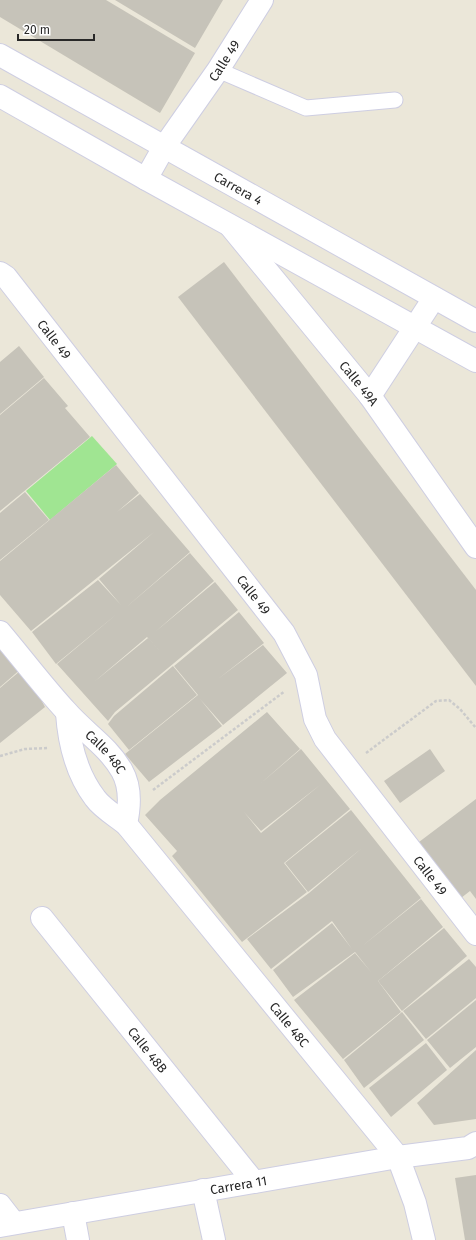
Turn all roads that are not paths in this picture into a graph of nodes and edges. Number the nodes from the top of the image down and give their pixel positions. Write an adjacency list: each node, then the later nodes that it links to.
1 (262, 0): 3 (street, Calle 49)
2 (0, 55): 6 (street, Carrera 4)
3 (218, 70): 5 (lane); 6 (street, Calle 49)
4 (0, 96): 7 (street)
5 (396, 100)
6 (164, 147): 7 (street, Calle 49); 10 (street, Carrera 4)
7 (146, 179): 8 (street)
8 (231, 227): 12 (street); 14 (street, Calle 49A)
9 (0, 273): 20 (street, Calle 49)
10 (434, 298): 11 (street, Carrera 4); 12 (street)
11 (476, 321)
12 (414, 328): 13 (street); 14 (street)
13 (476, 361)
14 (370, 396): 15 (street, Calle 49A)
15 (476, 547)
16 (0, 632): 17 (street, Calle 48C)
17 (67, 713): 18 (street, Calle 48C); 18 (street, Calle 48C)
18 (126, 824): 22 (street, Calle 48C)
19 (42, 918): 23 (street, Calle 48B)
20 (476, 934)
21 (476, 1143): 22 (street, Carrera 11)
22 (398, 1156): 23 (street, Carrera 11); 30 (street, Calle 48C)
23 (254, 1182): 24 (street, Carrera 11)
24 (204, 1190): 26 (street, Carrera 11); 29 (street)
25 (0, 1205): 27 (street)
26 (73, 1213): 27 (street, Carrera 11); 28 (street)
27 (7, 1225)
28 (78, 1240)
29 (214, 1240)
30 (424, 1240)

